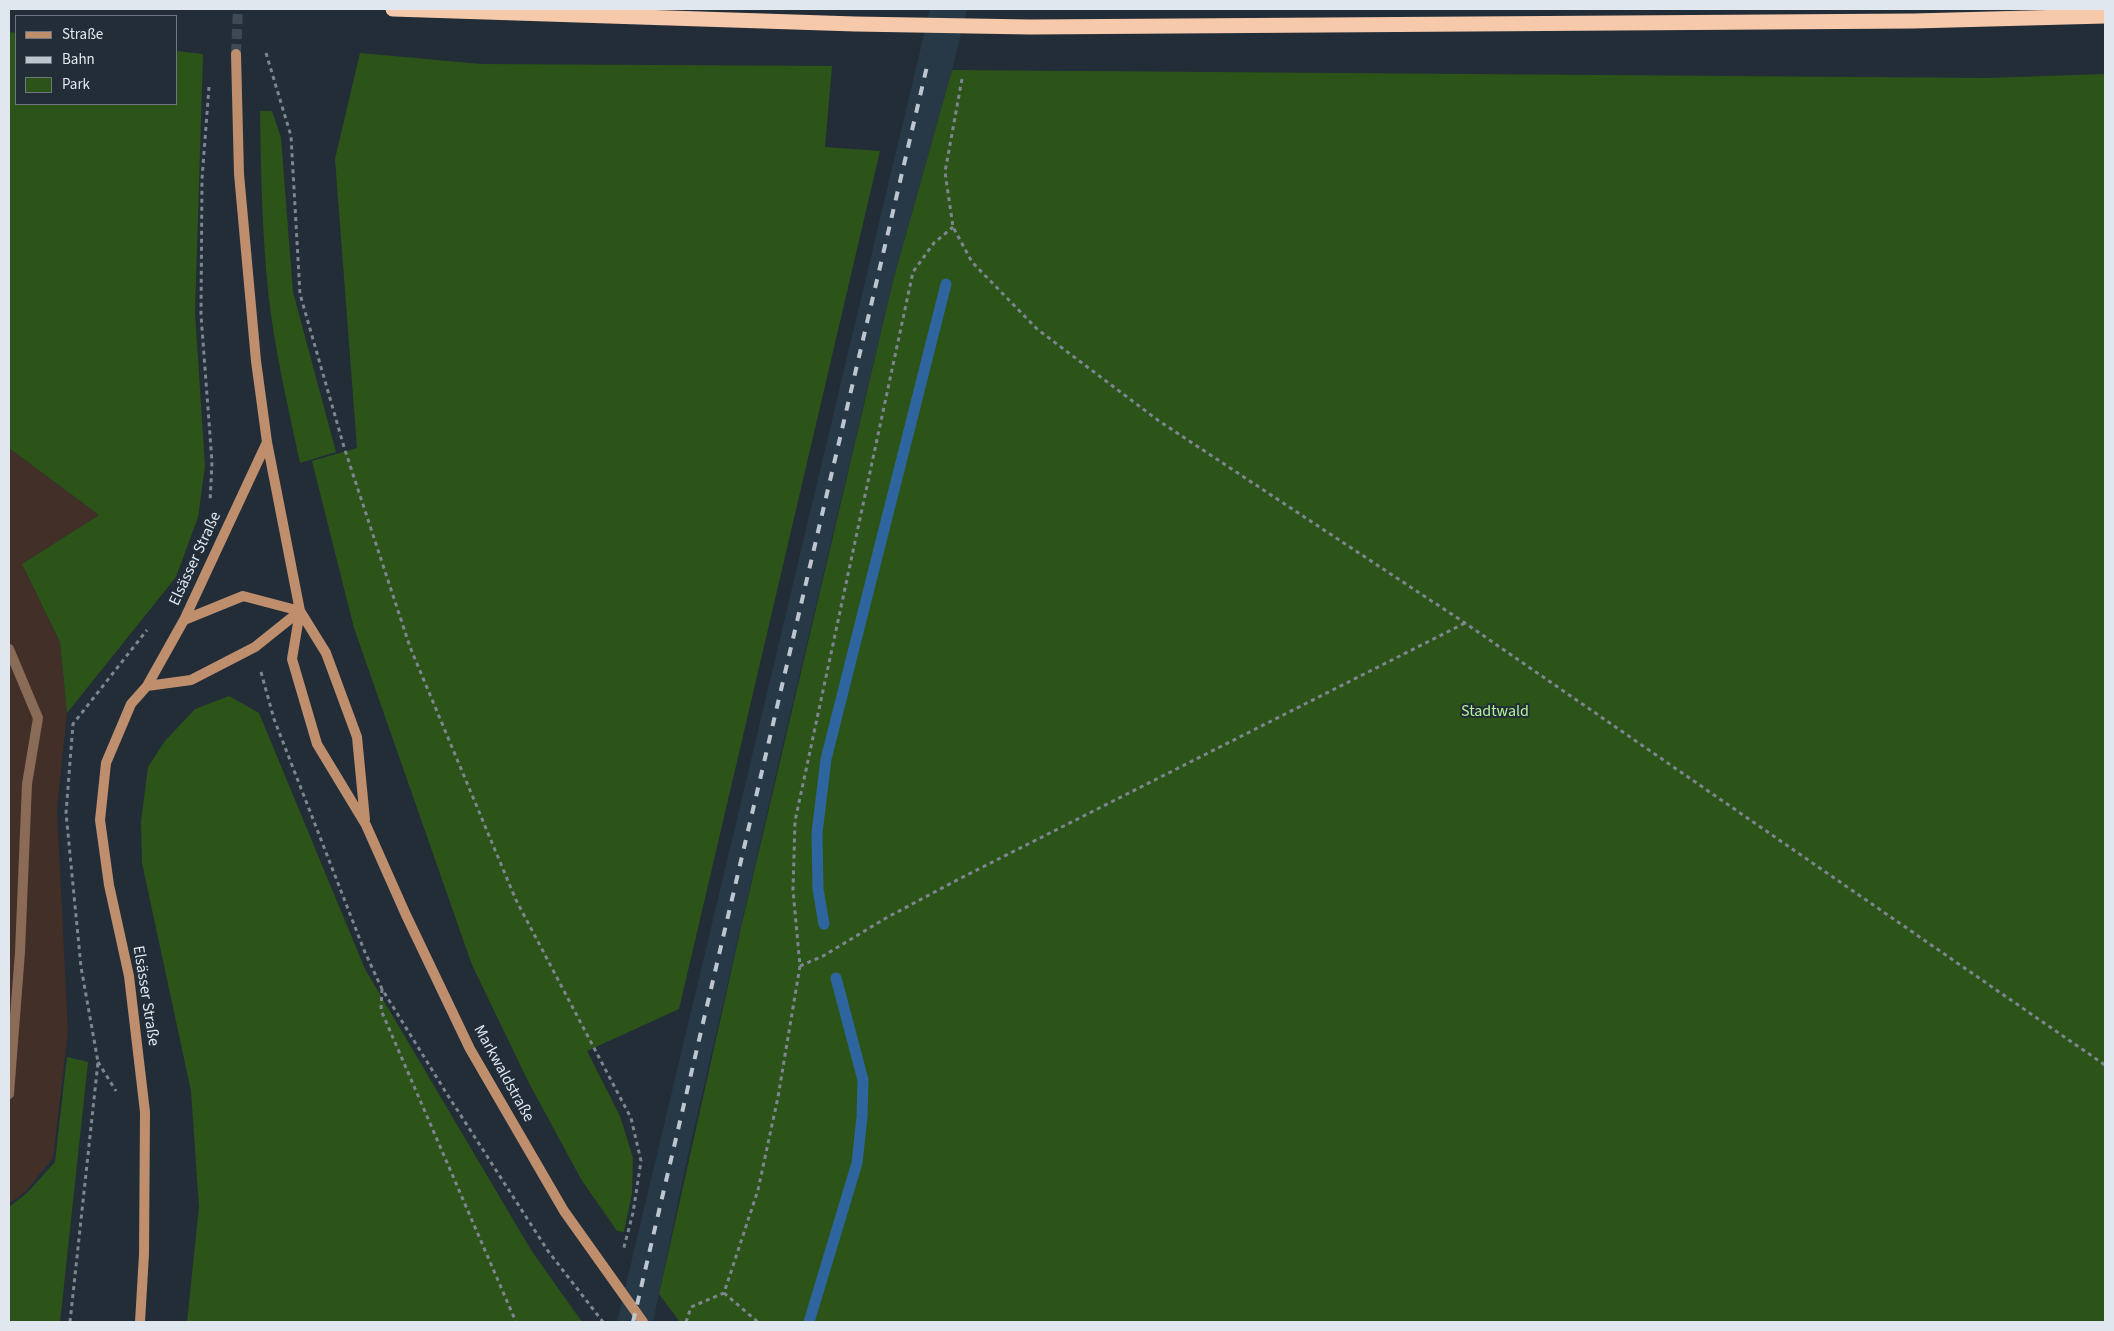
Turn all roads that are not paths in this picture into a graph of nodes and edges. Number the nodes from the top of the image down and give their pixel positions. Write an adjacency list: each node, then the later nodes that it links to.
1 (393, 9): 2 (highway)
2 (2105, 16)
3 (236, 54): 4 (main road)
4 (267, 442): 5 (main road); 6 (main road, Elsässer Straße)
5 (300, 612): 6 (main road); 8 (main road); 9 (main road, Markwaldstraße); 9 (main road, Markwaldstraße)
6 (184, 620): 8 (main road, Elsässer Straße)
7 (9, 649): 10 (lane)
8 (147, 686): 11 (main road, Elsässer Straße)
9 (366, 825): 12 (main road, Markwaldstraße)
10 (9, 1094)
11 (140, 1322)
12 (643, 1322)

